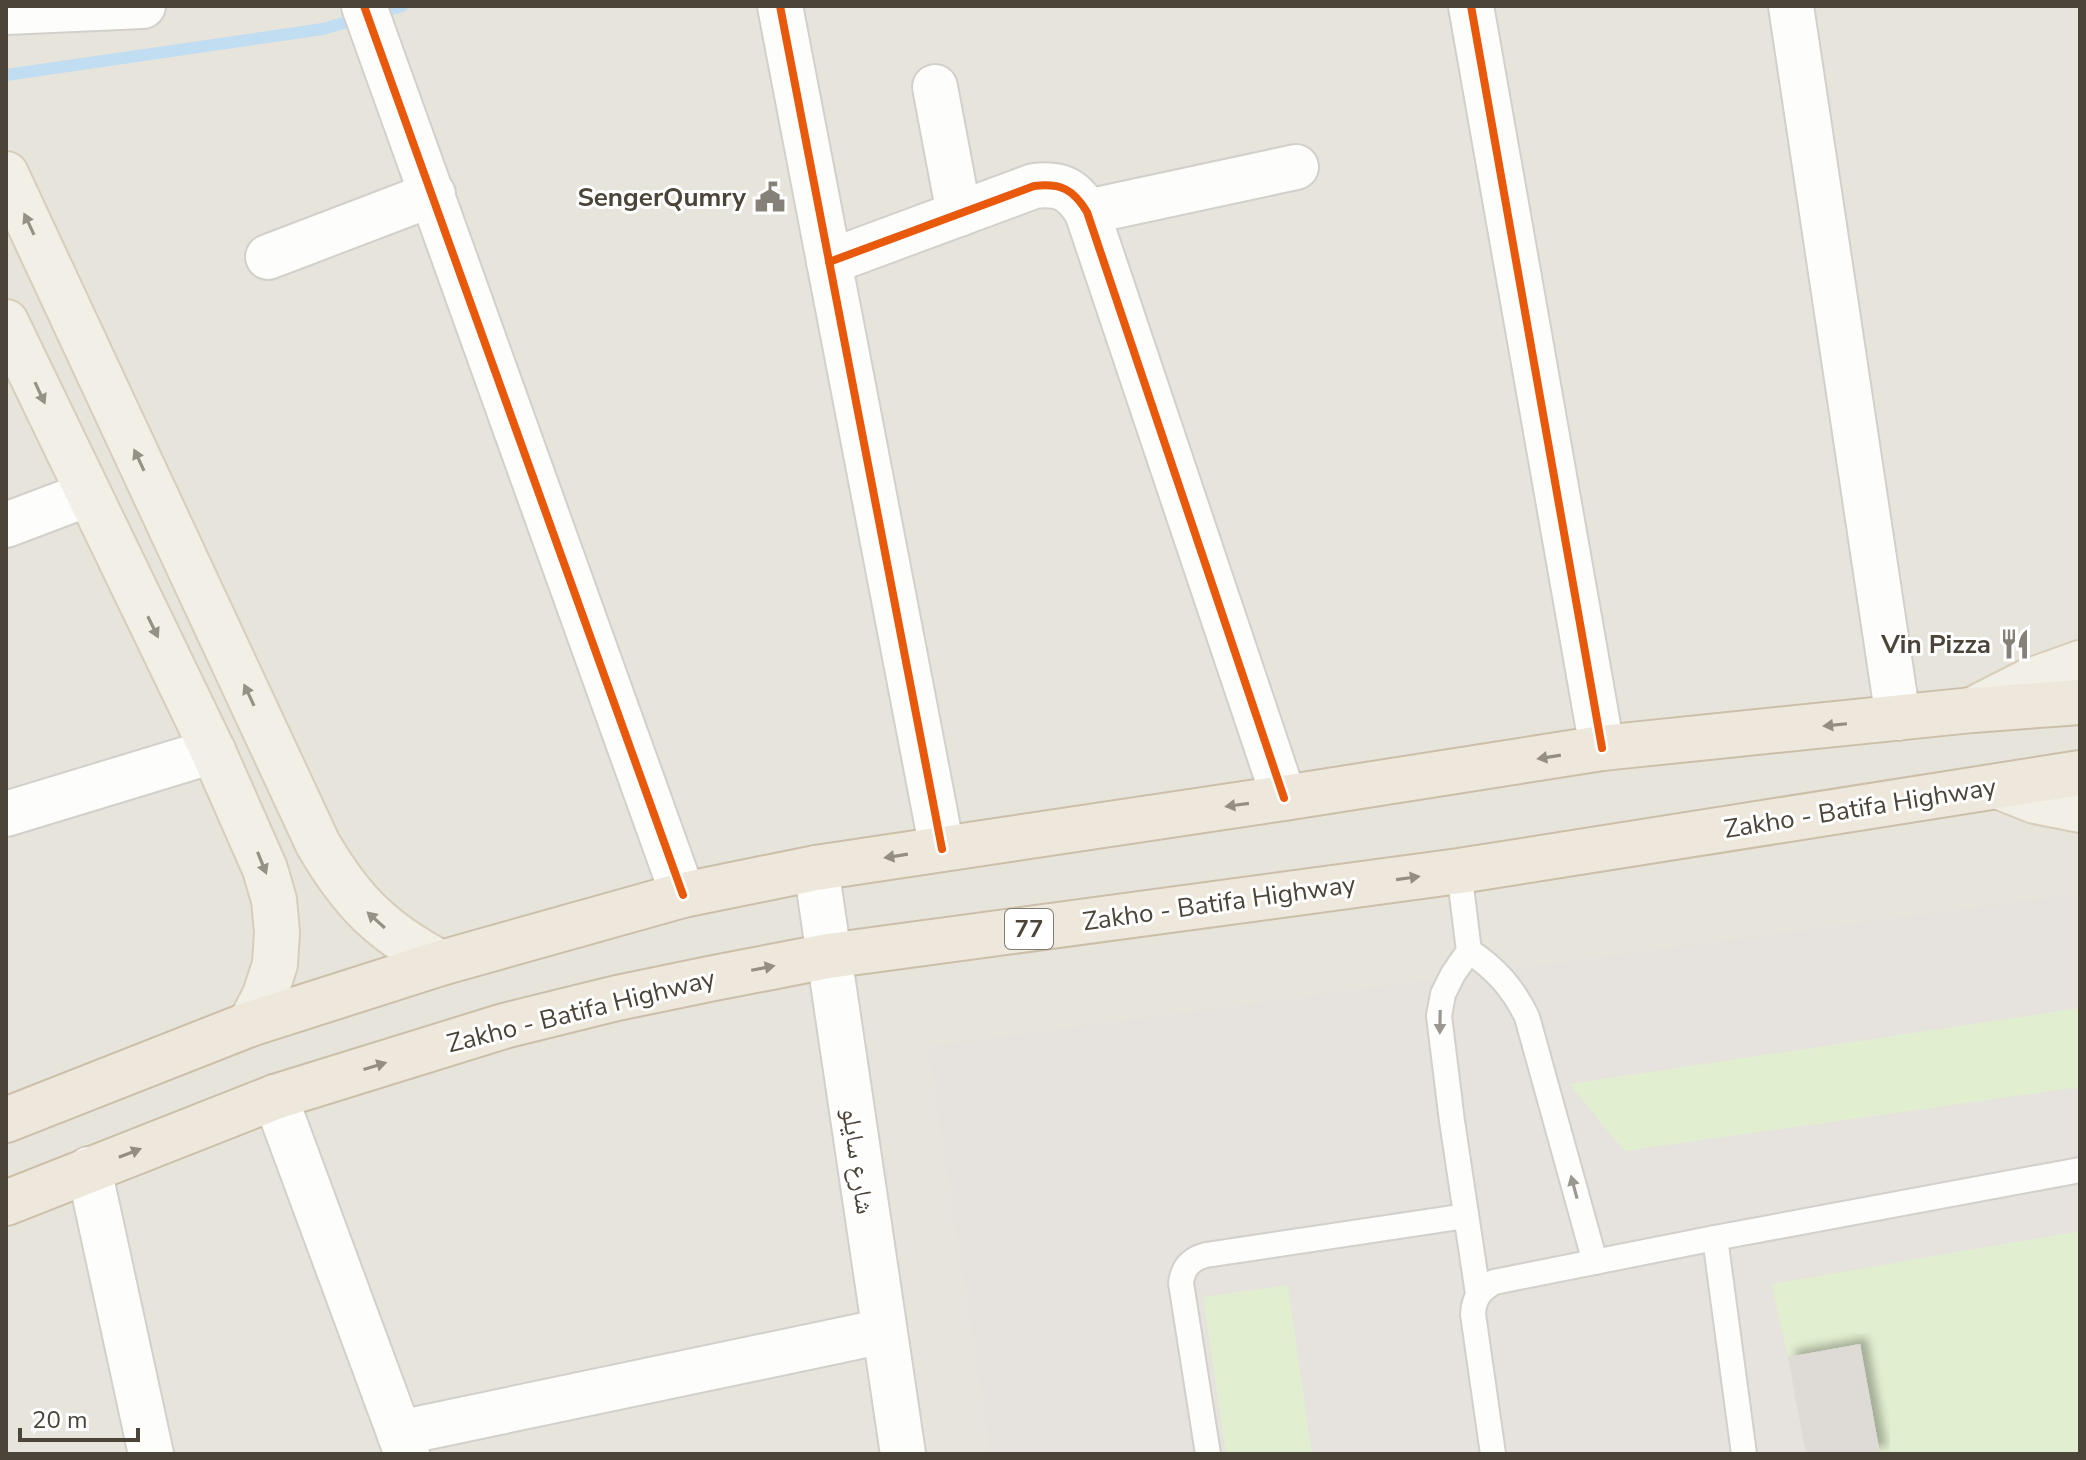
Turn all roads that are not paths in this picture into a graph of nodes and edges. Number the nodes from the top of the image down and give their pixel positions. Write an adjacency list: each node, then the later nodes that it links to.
1 (143, 6): 6 (street)
2 (364, 6): 10 (street)
3 (780, 6): 14 (street)
4 (1471, 6): 22 (street)
5 (1791, 6): 21 (street)
6 (6, 12)
7 (935, 87): 12 (street)
8 (1296, 167): 11 (street)
9 (6, 174): 35 (main road, one-way to 9)
10 (433, 194): 13 (street); 32 (street)
11 (1087, 212): 12 (street); 26 (street)
12 (959, 214): 14 (street)
13 (268, 257)
14 (829, 262): 29 (street)
15 (6, 322): 16 (main road, one-way to 16)
16 (88, 494): 17 (street); 23 (main road, one-way to 23)
17 (6, 525)
18 (2080, 663): 20 (main road)
19 (2080, 702): 20 (highway)
20 (1972, 710): 21 (highway)
21 (1898, 718): 22 (highway, one-way to 22)
22 (1602, 748): 26 (highway, one-way to 26)
23 (213, 751): 28 (street); 36 (main road, one-way to 36)
24 (2080, 773): 25 (highway, Zakho - Batifa Highway / 77)
25 (2000, 787): 27 (main road); 31 (highway, Zakho - Batifa Highway / 77)
26 (1284, 798): 29 (highway, one-way to 29)
27 (2080, 810)
28 (6, 814)
29 (942, 849): 30 (highway, one-way to 30)
30 (816, 868): 32 (highway); 34 (street, شارع سايلو)
31 (1459, 871): 33 (lane); 34 (highway, Zakho - Batifa Highway / 77, one-way to 31)
32 (683, 895): 35 (highway)
33 (1469, 951): 42 (lane, one-way to 42); 44 (lane, one-way to 33)
34 (828, 956): 37 (highway, Zakho - Batifa Highway / 77, one-way to 34); 46 (street, شارع سايلو)
35 (441, 963): 36 (highway)
36 (250, 1024): 38 (highway)
37 (275, 1097): 39 (highway, Zakho - Batifa Highway / 77, one-way to 37); 47 (street)
38 (6, 1120)
39 (89, 1169): 41 (highway, Zakho - Batifa Highway / 77); 48 (street)
40 (2080, 1170): 43 (lane)
41 (6, 1203)
42 (1466, 1216): 45 (lane); 50 (lane)
43 (1715, 1238): 44 (lane); 52 (lane)
44 (1595, 1262): 45 (lane)
45 (1478, 1294): 51 (lane)
46 (884, 1331): 47 (street); 49 (street, شارع سايلو)
47 (403, 1444)
48 (151, 1454)
49 (903, 1454)
50 (1208, 1454)
51 (1493, 1454)
52 (1744, 1454)

